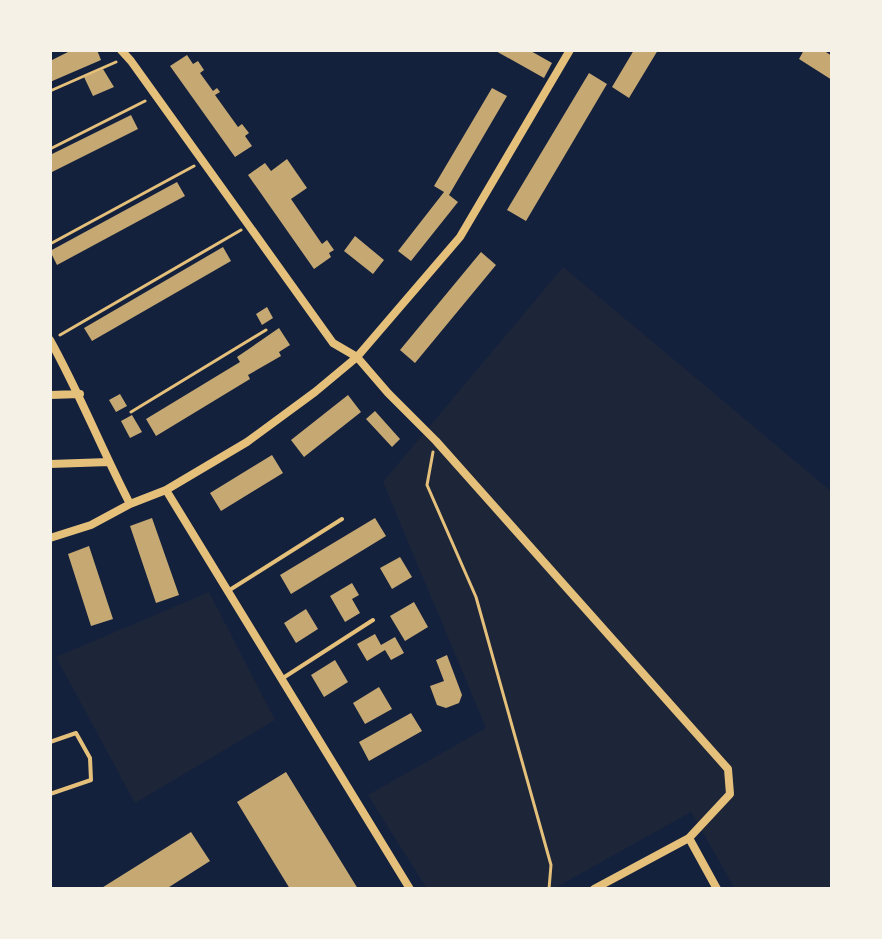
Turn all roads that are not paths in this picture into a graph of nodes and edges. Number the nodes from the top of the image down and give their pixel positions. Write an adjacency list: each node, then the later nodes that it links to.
1 (570, 50): 4 (street)
2 (124, 53): 4 (street)
3 (50, 340): 5 (street)
4 (357, 357): 9 (street); 18 (street)
5 (80, 394): 6 (street); 7 (street)
6 (50, 395)
7 (109, 462): 8 (street); 10 (street)
8 (50, 464)
9 (166, 490): 10 (street); 13 (street)
10 (130, 504): 12 (street)
11 (342, 519): 13 (lane)
12 (50, 538)
13 (228, 591): 15 (street)
14 (373, 620): 15 (lane)
15 (281, 679): 19 (street)
16 (50, 742): 17 (lane)
17 (50, 794)
18 (689, 838): 20 (street); 21 (street)
19 (410, 889)
20 (594, 889)
21 (717, 889)

